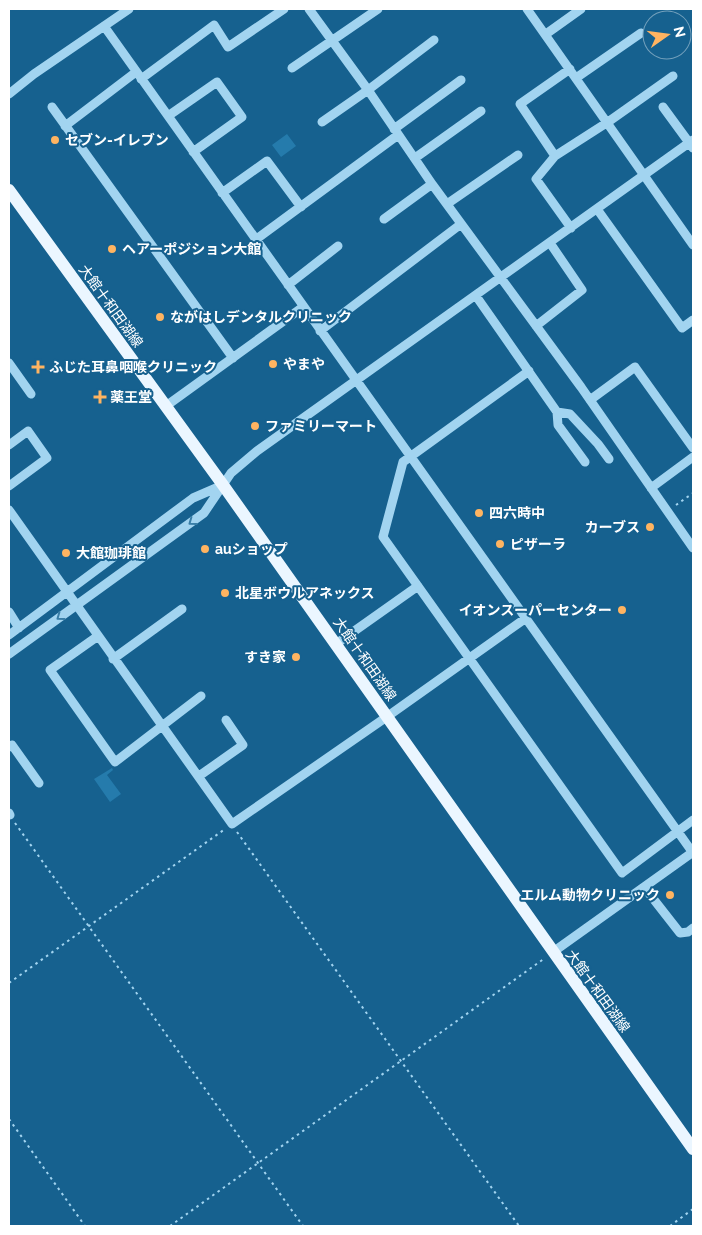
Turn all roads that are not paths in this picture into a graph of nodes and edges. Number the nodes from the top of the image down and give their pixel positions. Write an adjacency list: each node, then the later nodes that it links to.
1 (129, 9): 7 (street)
2 (284, 9): 14 (street)
3 (309, 9): 11 (street)
4 (378, 9): 11 (street)
5 (527, 9): 9 (street)
6 (581, 9): 9 (street)
7 (104, 26): 14 (street); 19 (street)
8 (641, 33): 16 (street)
9 (546, 34): 13 (street)
10 (434, 40): 18 (street)
11 (332, 42): 12 (street); 18 (street)
12 (292, 68)
13 (570, 69): 16 (street); 31 (street)
14 (138, 76): 23 (street); 26 (street)
15 (672, 76): 25 (street)
16 (576, 78): 25 (street)
17 (461, 80): 27 (street)
18 (368, 90): 24 (street); 27 (street)
19 (9, 94)
20 (52, 107): 26 (street)
21 (663, 107): 28 (street)
22 (481, 111): 32 (street)
23 (168, 116): 29 (street); 29 (street)
24 (322, 122)
25 (608, 122): 31 (street); 33 (street)
26 (65, 126): 54 (street)
27 (396, 132): 32 (street); 38 (street)
28 (692, 144): 33 (street)
29 (193, 152): 36 (street)
30 (518, 155): 37 (street)
31 (555, 156): 42 (street)
32 (414, 158): 34 (street)
33 (644, 175): 39 (street); 45 (street)
34 (432, 184): 37 (street); 40 (street)
35 (9, 190): 61 (main road, 大館十和田湖線)
36 (222, 194): 38 (street); 43 (street)
37 (447, 204): 41 (street)
38 (300, 207): 43 (street)
39 (598, 209): 42 (street); 51 (street)
40 (384, 219)
41 (461, 224): 47 (street); 53 (street)
42 (571, 228): 44 (street)
43 (255, 240): 48 (street)
44 (550, 243): 47 (street); 52 (street)
45 (693, 245)
46 (338, 246): 48 (street)
47 (500, 278): 49 (street); 52 (street)
48 (288, 285): 50 (street)
49 (476, 296): 56 (street); 58 (street)
50 (303, 307): 53 (street); 54 (street)
51 (693, 320)
52 (536, 326): 60 (street)
53 (320, 332): 58 (street)
54 (233, 358): 61 (street)
55 (9, 363): 57 (street)
56 (529, 371): 62 (street); 65 (street)
57 (12, 376): 59 (street)
58 (357, 381): 65 (street); 69 (street)
59 (30, 394)
60 (590, 400): 64 (street); 71 (street)
61 (166, 406): 69 (main road, 大館十和田湖線)
62 (557, 412): 67 (street); 68 (street)
63 (9, 445): 70 (street)
64 (693, 448)
65 (410, 457): 74 (street); 79 (street)
66 (693, 457): 71 (street)
67 (609, 459)
68 (585, 462)
69 (222, 484): 75 (street); 76 (street, one-way to 76); 83 (main road, 大館十和田湖線)
70 (9, 486)
71 (651, 488): 73 (street)
72 (10, 513): 75 (street)
73 (693, 548)
74 (418, 586): 83 (street); 85 (street)
75 (67, 591): 76 (street); 80 (street)
76 (77, 605): 82 (street); 84 (street, one-way to 84)
77 (182, 609): 86 (street)
78 (9, 612): 80 (street)
79 (526, 618): 85 (street); 95 (street)
80 (19, 628): 81 (street)
81 (9, 635)
82 (98, 636): 86 (street); 90 (street)
83 (336, 644): 88 (main road, 大館十和田湖線)
84 (9, 654)
85 (469, 658): 88 (street); 95 (street)
86 (113, 659): 90 (street)
87 (201, 696): 90 (street)
88 (388, 716): 92 (street); 99 (main road, 大館十和田湖線)
89 (226, 720): 92 (street)
90 (161, 726): 92 (street)
91 (9, 748): 93 (street)
92 (199, 776)
93 (39, 783)
94 (693, 820): 95 (street)
95 (678, 832): 96 (street)
96 (693, 853): 97 (street)
97 (644, 887): 98 (street); 99 (street)
98 (693, 928)
99 (553, 952): 100 (main road, 大館十和田湖線)
100 (693, 1149)

